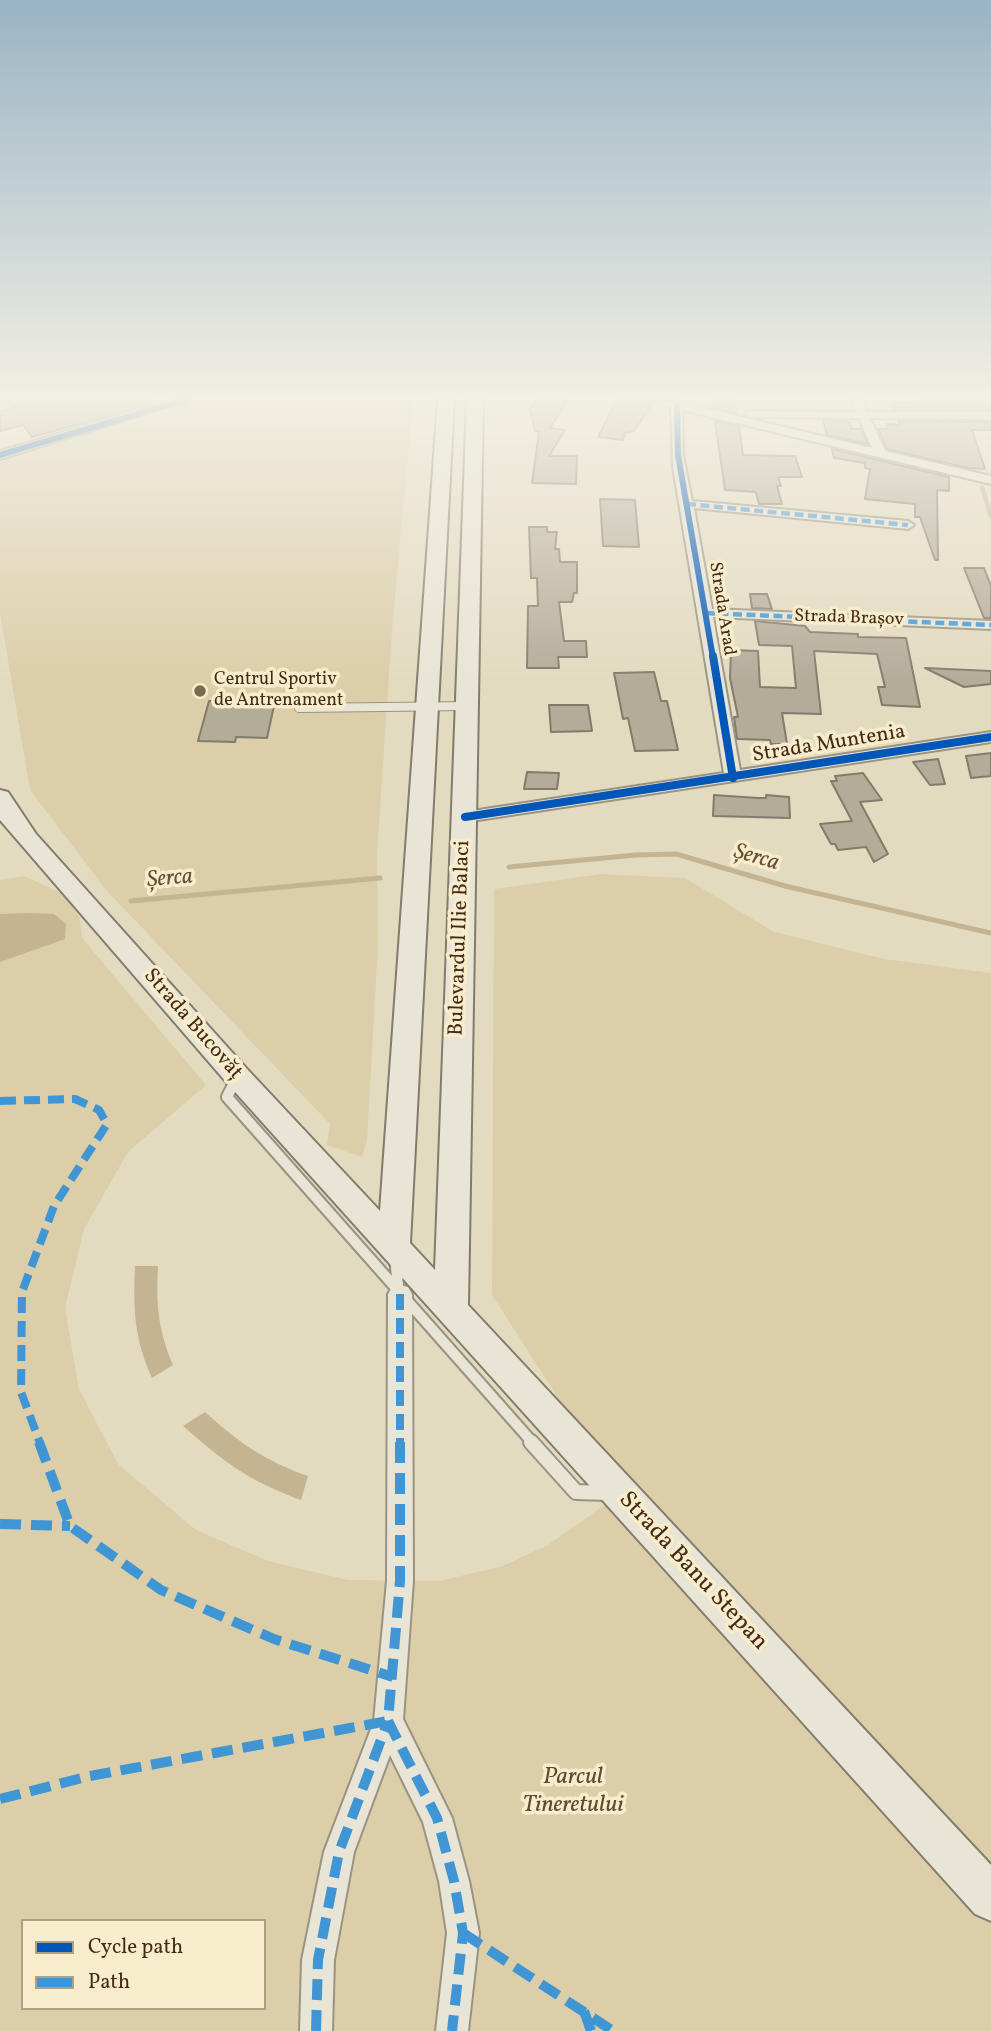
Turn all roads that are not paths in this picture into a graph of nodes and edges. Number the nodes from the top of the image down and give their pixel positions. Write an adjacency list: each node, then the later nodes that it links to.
1 (441, 495): 8 (main road)
2 (473, 495): 9 (main road, Bulevardul Ilie Balaci)
3 (685, 495): 4 (street, Strada Arad)
4 (687, 504): 5 (street); 6 (street, Strada Arad)
5 (908, 525)
6 (706, 613): 7 (street, Strada Brașov); 12 (street, Strada Arad)
7 (991, 625)
8 (429, 706): 9 (lane); 10 (lane); 16 (main road)
9 (468, 706): 14 (main road, Bulevardul Ilie Balaci)
10 (299, 708)
11 (991, 737): 12 (street, Strada Muntenia)
12 (733, 778): 14 (street, Strada Muntenia)
13 (0, 797): 15 (main road, Strada Bucovăț)
14 (465, 817): 18 (main road, Bulevardul Ilie Balaci)
15 (237, 1076): 16 (main road, Strada Bucovăț); 17 (lane)
16 (394, 1245): 17 (lane); 18 (main road, Strada Banu Stepan)
17 (400, 1294): 19 (lane); 20 (street)
18 (451, 1308): 19 (main road, Strada Banu Stepan)
19 (620, 1494): 21 (main road, Strada Banu Stepan)
20 (387, 1721): 22 (street); 23 (street)
21 (991, 1898)
22 (316, 2031)
23 (452, 2031)

